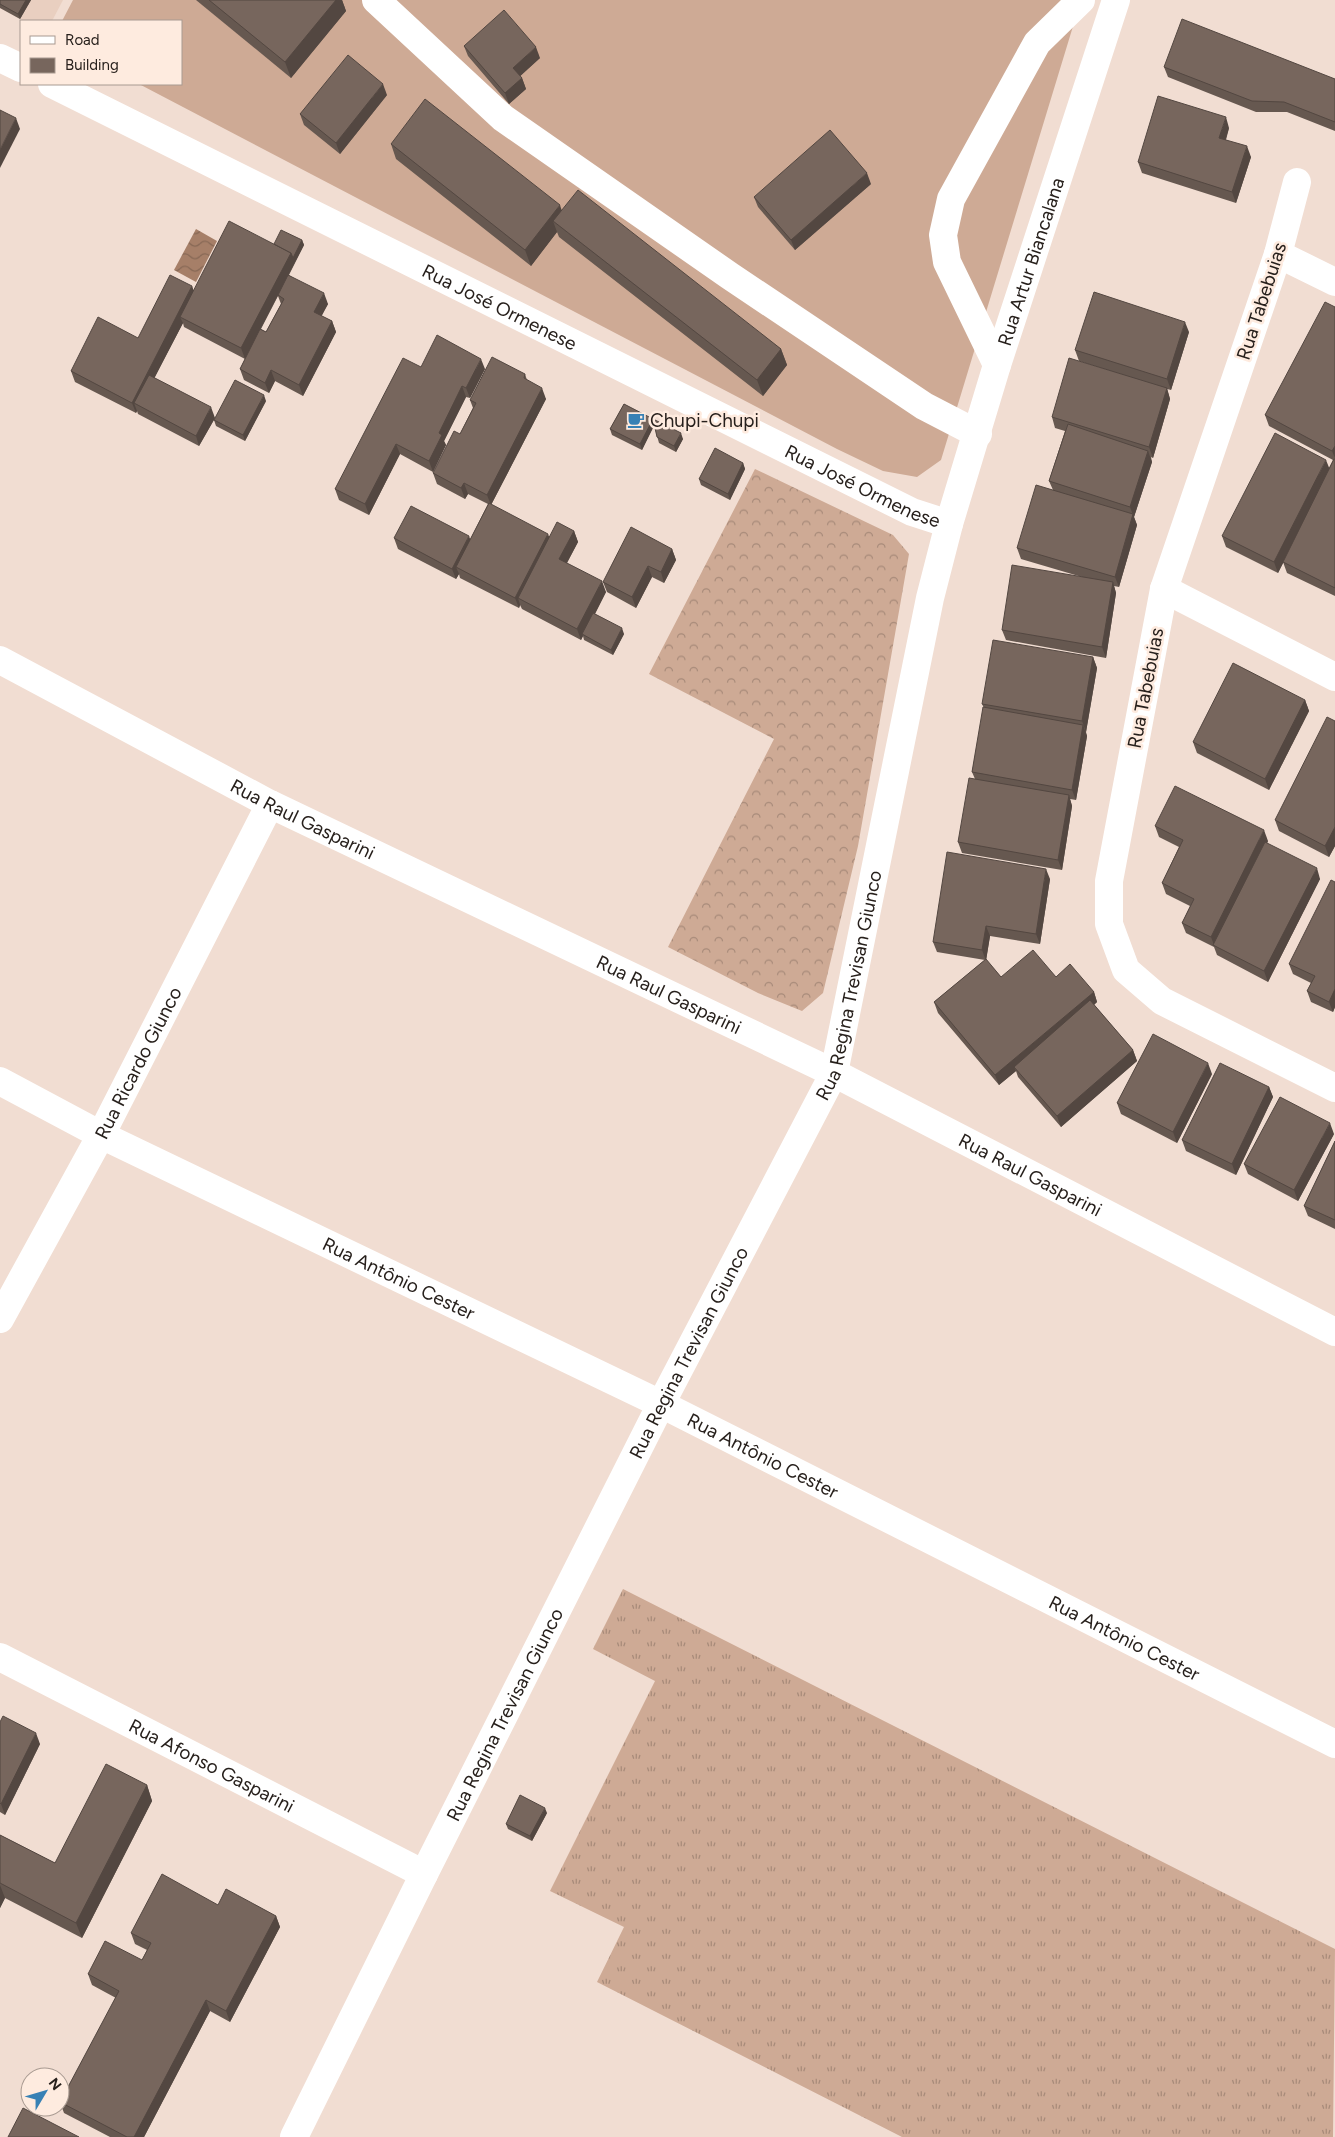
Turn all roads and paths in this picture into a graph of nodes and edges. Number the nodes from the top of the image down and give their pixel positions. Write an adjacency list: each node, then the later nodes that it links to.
1 (376, 0): 11 (street)
2 (1081, 0): 10 (street)
3 (1116, 0): 10 (street, Rua Artur Biancalana)
4 (0, 58): 5 (street)
5 (20, 68)
6 (54, 85): 12 (street, Rua José Ormenese)
7 (1297, 182): 8 (street, Rua Tabebuias)
8 (1278, 254): 9 (street); 13 (street, Rua Tabebuias)
9 (1335, 282)
10 (997, 365): 11 (street, Rua Artur Biancalana)
11 (978, 434): 12 (street, Rua Artur Biancalana)
12 (949, 524): 17 (street, Rua Regina Trevisan Giunco)
13 (1164, 589): 15 (street); 19 (street, Rua Tabebuias)
14 (0, 660): 16 (street, Rua Raul Gasparini)
15 (1335, 677)
16 (270, 804): 17 (street, Rua Raul Gasparini); 20 (street, Rua Ricardo Giunco)
17 (834, 1074): 22 (street, Rua Raul Gasparini); 23 (street, Rua Regina Trevisan Giunco)
18 (0, 1081): 20 (street, Rua Antônio Cester)
19 (1335, 1088)
20 (101, 1135): 21 (street, Rua Ricardo Giunco); 23 (street, Rua Antônio Cester)
21 (0, 1319)
22 (1335, 1332)
23 (661, 1404): 25 (street, Rua Antônio Cester); 26 (street, Rua Regina Trevisan Giunco)
24 (0, 1657): 26 (street, Rua Afonso Gasparini)
25 (1335, 1744)
26 (424, 1874): 27 (street, Rua Regina Trevisan Giunco)
27 (294, 2137)

